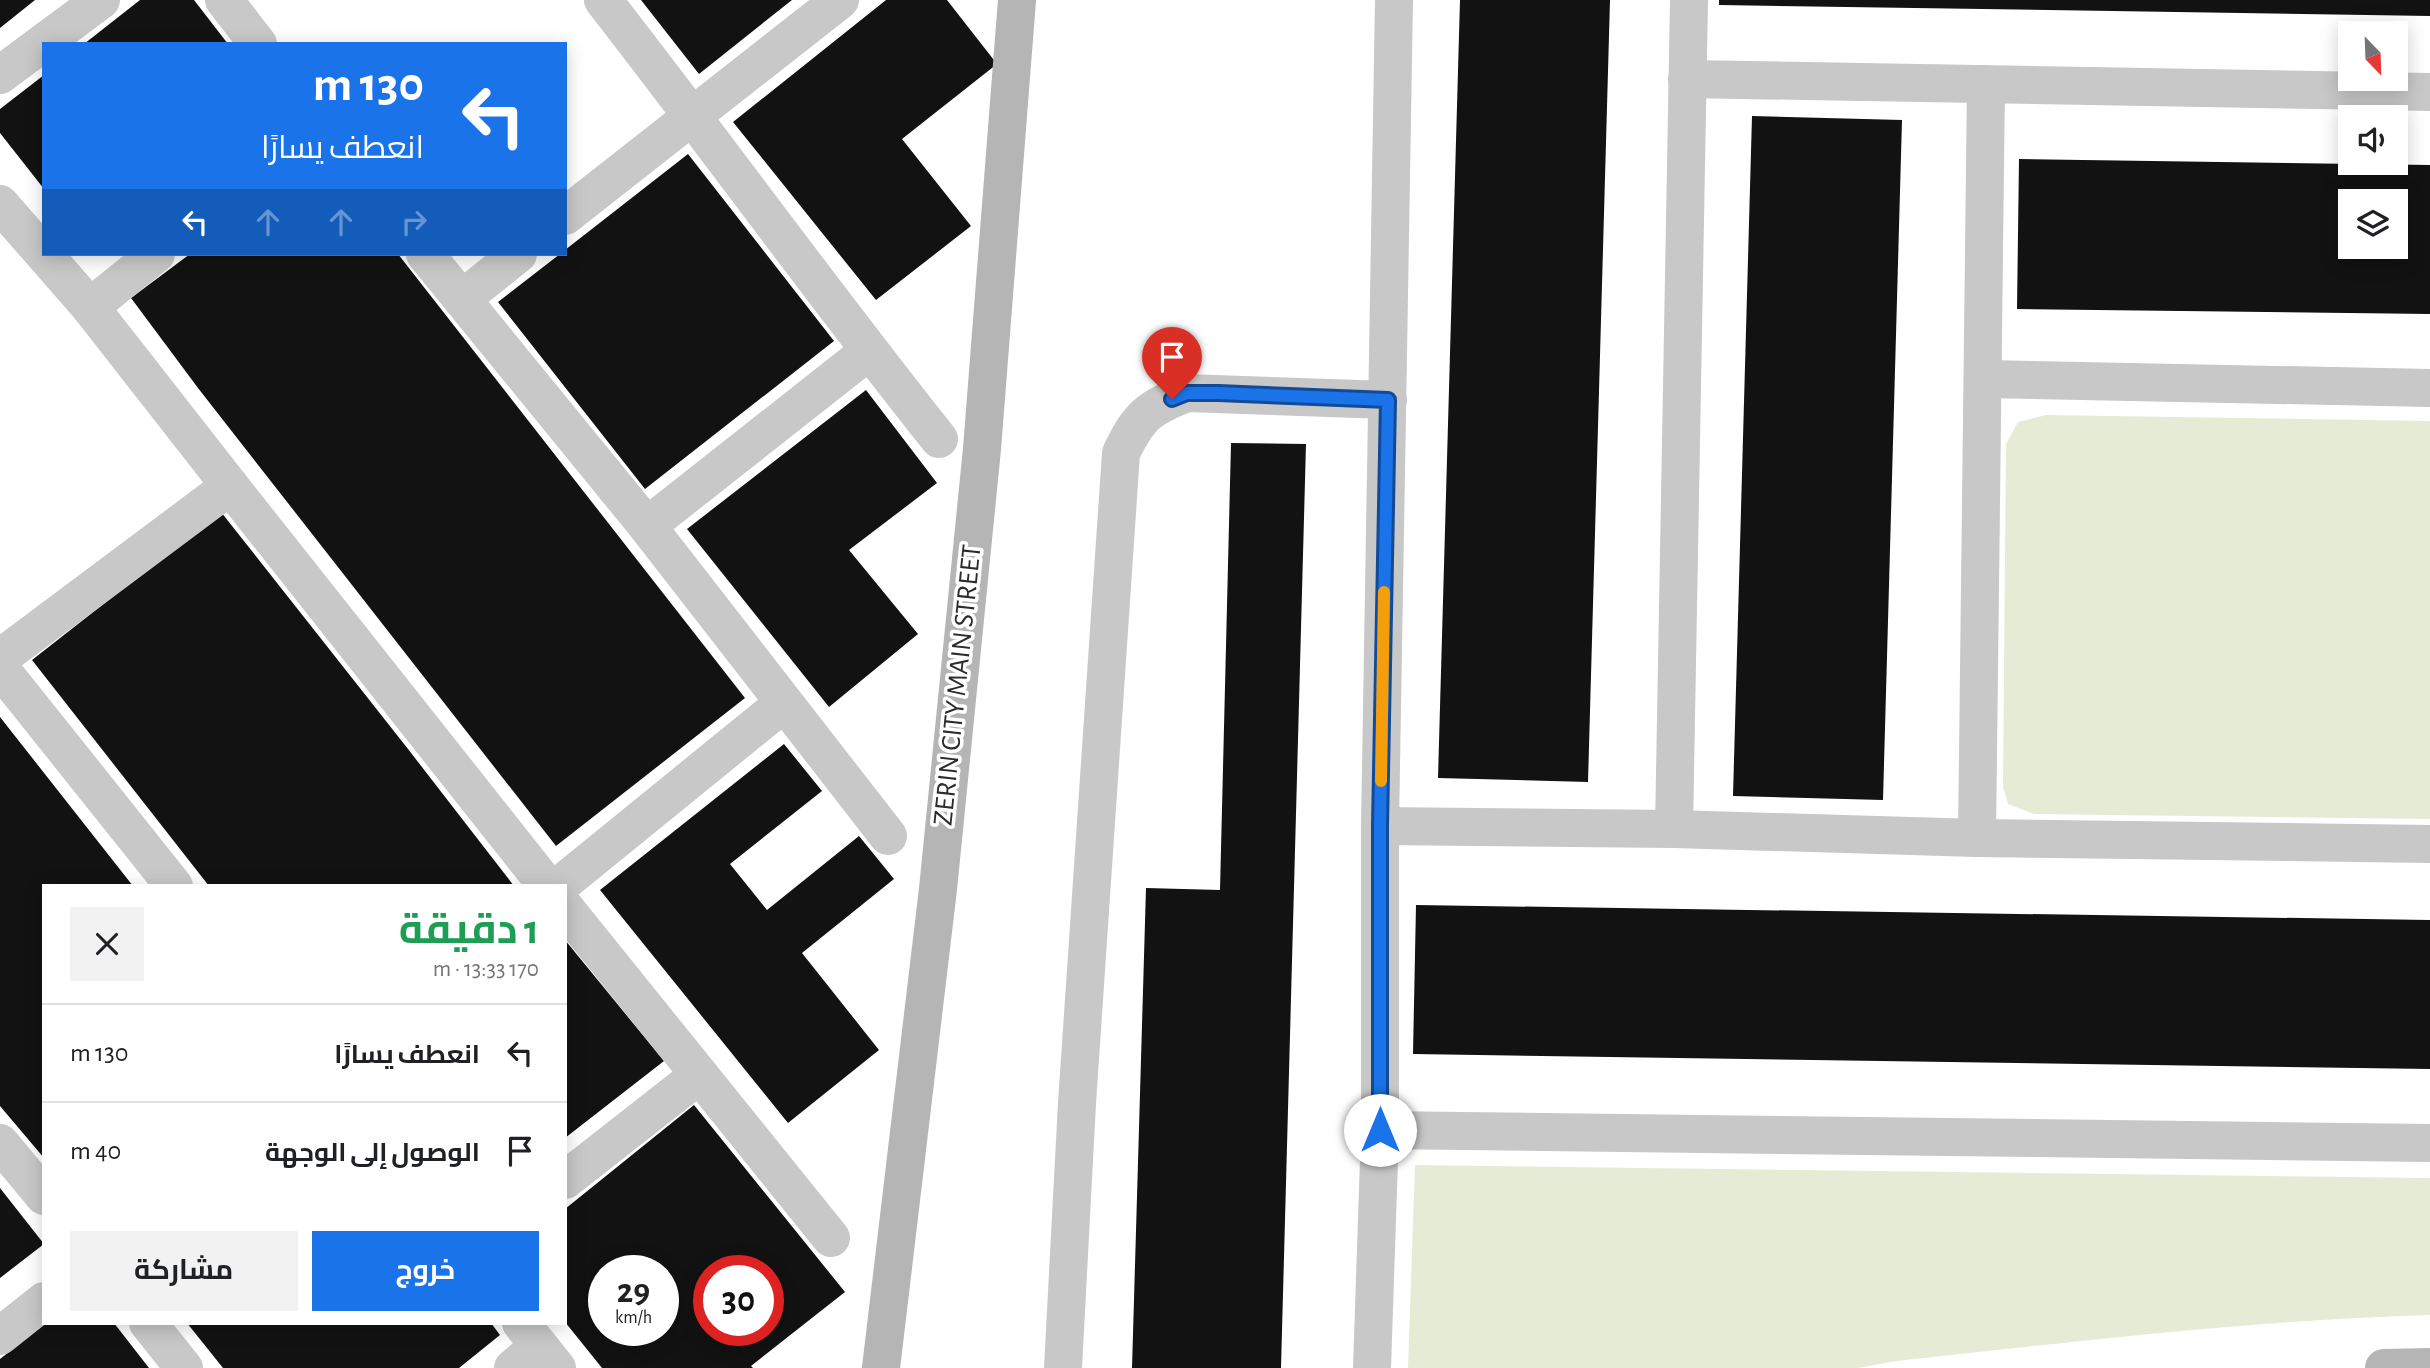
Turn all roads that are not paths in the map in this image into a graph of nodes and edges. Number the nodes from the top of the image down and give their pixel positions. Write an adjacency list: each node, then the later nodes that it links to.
1 (101, 0): 8 (street)
2 (224, 0): 9 (street)
3 (603, 0): 15 (street)
4 (840, 0): 15 (street)
5 (1017, 0): 56 (street, ZERIN CITY MAIN STREET)
6 (1394, 0): 28 (street)
7 (1689, 0): 12 (street)
8 (44, 42)
9 (256, 42)
10 (42, 44): 11 (street)
11 (0, 75)
12 (1687, 79): 13 (street); 36 (street)
13 (1986, 84): 14 (street); 26 (street)
14 (2430, 92)
15 (692, 114): 17 (street); 25 (street)
16 (0, 204): 18 (street)
17 (567, 214)
18 (42, 252)
19 (45, 256): 24 (street)
20 (154, 256): 24 (street)
21 (427, 256): 23 (street)
22 (516, 256): 23 (street)
23 (462, 299): 31 (street)
24 (90, 307): 30 (street)
25 (869, 351): 29 (street); 31 (street)
26 (1984, 379): 27 (street); 38 (street)
27 (2430, 388)
28 (1388, 400): 35 (street); 57 (street)
29 (939, 439)
30 (230, 486): 32 (street); 41 (street)
31 (647, 526): 34 (street)
32 (0, 658)
33 (0, 668): 40 (street)
34 (784, 703): 37 (street); 42 (street)
35 (1380, 826): 36 (street); 45 (street)
36 (1674, 829): 38 (street)
37 (888, 836)
38 (1977, 838): 39 (street)
39 (2430, 844)
40 (172, 884)
41 (545, 884)
42 (561, 884)
43 (567, 910): 44 (street)
44 (699, 1074): 48 (street); 50 (street)
45 (1380, 1130): 47 (street); 58 (street)
46 (0, 1143): 49 (street)
47 (2430, 1143)
48 (567, 1178)
49 (42, 1194)
50 (831, 1238)
51 (42, 1303): 53 (street)
52 (150, 1325): 55 (street)
53 (0, 1336)
54 (2430, 1367): 59 (street)
55 (184, 1368)
56 (881, 1368)
57 (1063, 1368)
58 (1372, 1368)
59 (2384, 1368)

